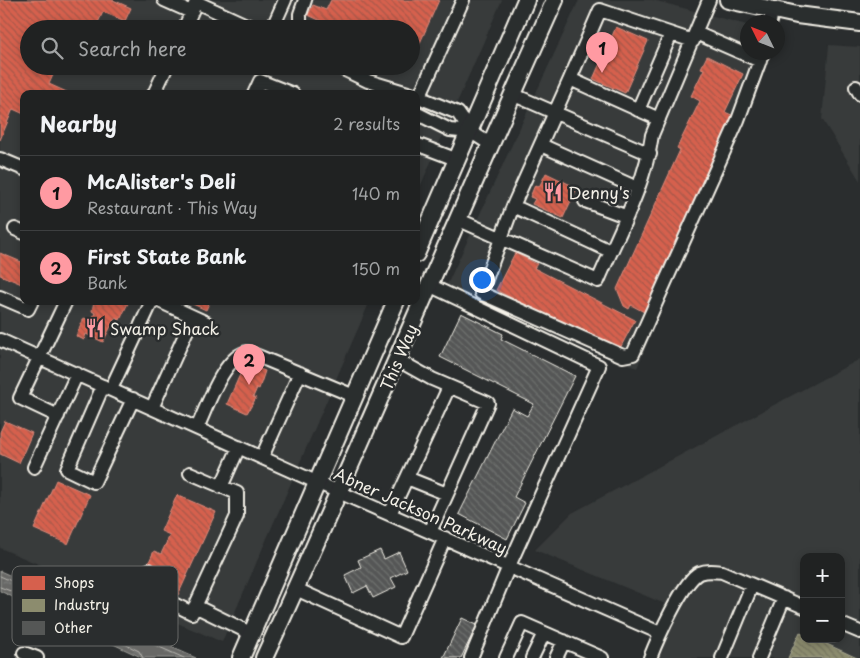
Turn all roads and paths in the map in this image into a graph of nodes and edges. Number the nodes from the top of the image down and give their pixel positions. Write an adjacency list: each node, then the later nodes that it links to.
1 (164, 0): 9 (street)
2 (285, 0): 14 (street)
3 (305, 0): 15 (street)
4 (463, 0): 30 (street)
5 (526, 0): 37 (main road)
6 (555, 0): 31 (main road, This Way)
7 (709, 0): 18 (street)
8 (728, 0): 10 (main road)
9 (194, 5): 12 (street); 13 (street)
10 (768, 15)
11 (785, 17): 16 (main road)
12 (188, 20)
13 (232, 20)
14 (276, 20)
15 (300, 20)
16 (860, 23)
17 (671, 34): 18 (street); 23 (street); 33 (street)
18 (694, 37): 19 (street); 36 (street)
19 (740, 51)
20 (761, 60): 50 (street)
21 (163, 75): 25 (street)
22 (357, 75): 24 (street)
23 (570, 79): 33 (street); 34 (street)
24 (368, 80): 28 (street); 29 (street)
25 (156, 90)
26 (256, 90): 27 (street)
27 (284, 90)
28 (379, 90)
29 (397, 90)
30 (418, 90)
31 (512, 94): 34 (street); 38 (main road, This Way)
32 (420, 98): 37 (street)
33 (638, 110): 36 (street)
34 (555, 112): 39 (street); 41 (street)
35 (420, 115): 37 (street)
36 (659, 119): 41 (street)
37 (471, 132): 38 (street); 43 (main road)
38 (490, 144): 49 (main road, This Way)
39 (541, 145): 45 (street); 47 (street)
40 (420, 146): 43 (street)
41 (650, 154): 45 (street)
42 (0, 158): 44 (street)
43 (458, 160): 51 (main road)
44 (20, 168)
45 (637, 188): 48 (street)
46 (585, 201): 48 (street)
47 (513, 206): 50 (street); 52 (street)
48 (625, 216): 52 (street)
49 (457, 219): 50 (street); 53 (main road, This Way)
50 (501, 240): 52 (street)
51 (420, 244)
52 (610, 251)
53 (428, 285): 55 (main road, This Way); 89 (street)
54 (0, 297): 56 (street)
55 (420, 304)
56 (30, 305)
57 (64, 305): 66 (street)
58 (150, 305): 71 (street)
59 (168, 305): 62 (street)
60 (394, 305): 65 (main road, This Way)
61 (419, 305): 67 (main road, This Way)
62 (193, 317): 63 (street); 74 (street)
63 (207, 323)
64 (0, 340): 66 (street, Abner Jackson Parkway)
65 (374, 350): 67 (main road); 72 (main road, This Way)
66 (40, 357): 69 (street, Abner Jackson Parkway); 75 (street)
67 (396, 360): 70 (street); 84 (main road, This Way)
68 (300, 373): 72 (street); 76 (street); 78 (street)
69 (77, 374): 71 (street, Abner Jackson Parkway); 75 (street)
70 (449, 386): 81 (street); 85 (street)
71 (107, 388): 73 (street, Abner Jackson Parkway); 73 (street)
72 (354, 396): 82 (main road, This Way)
73 (133, 399): 74 (street, Abner Jackson Parkway)
74 (152, 408): 76 (street, Abner Jackson Parkway)
75 (58, 416): 79 (street)
76 (197, 428): 77 (street, Abner Jackson Parkway)
77 (239, 447): 78 (street, Abner Jackson Parkway); 83 (street)
78 (262, 457): 82 (street, Abner Jackson Parkway)
79 (34, 467)
80 (190, 472): 83 (street)
81 (407, 478): 85 (street); 86 (street)
82 (316, 482): 84 (street, Abner Jackson Parkway); 100 (main road, This Way)
83 (221, 486): 95 (street)
84 (340, 492): 86 (street, Abner Jackson Parkway); 91 (main road, This Way)
85 (447, 494): 87 (street)
86 (390, 514): 87 (street, Abner Jackson Parkway)
87 (430, 532): 88 (street, Abner Jackson Parkway)
88 (445, 538): 89 (street, Abner Jackson Parkway); 91 (street)
89 (509, 566): 99 (street, Abner Jackson Parkway); 107 (street)
90 (752, 585): 92 (street); 99 (street); 113 (street)
91 (296, 589): 106 (main road, This Way)
92 (784, 598): 93 (street); 114 (street)
93 (800, 605)
94 (178, 606): 95 (street)
95 (195, 606): 100 (street)
96 (845, 626): 97 (street)
97 (860, 632)
98 (544, 633): 101 (street); 108 (street); 109 (street)
99 (660, 633): 112 (street)
100 (252, 634): 105 (main road, This Way)
101 (564, 642): 103 (street); 110 (street)
102 (24, 653): 104 (street)
103 (582, 654): 111 (street)
104 (37, 658)
105 (241, 658)
106 (264, 658)
107 (471, 658)
108 (506, 658)
109 (532, 658)
110 (556, 658)
111 (602, 658)
112 (650, 658)
113 (722, 658)
114 (760, 658)

